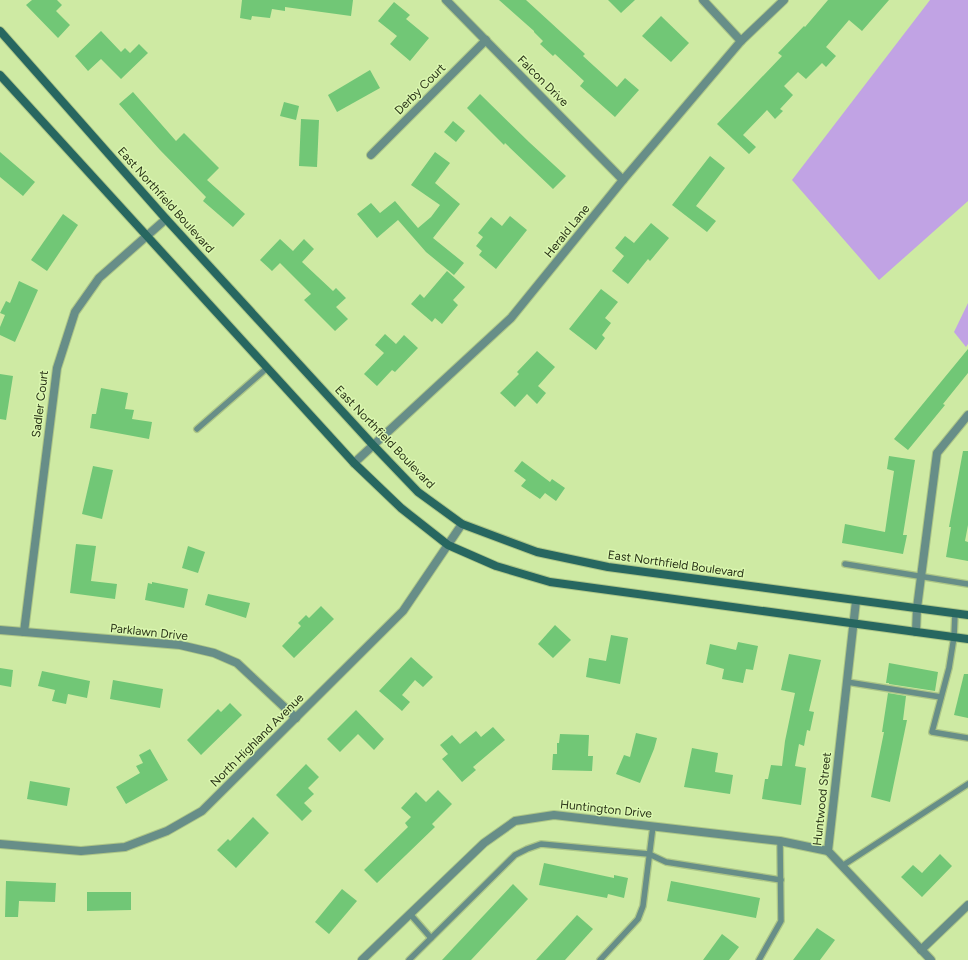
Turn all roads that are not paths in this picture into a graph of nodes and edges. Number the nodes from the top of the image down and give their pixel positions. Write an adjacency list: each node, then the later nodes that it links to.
1 (446, 0): 5 (street, Falcon Drive)
2 (703, 0): 6 (street)
3 (784, 0): 6 (street, Herald Lane)
4 (0, 31): 10 (main road, East Northfield Boulevard)
5 (486, 40): 8 (street, Derby Court); 9 (street, Falcon Drive)
6 (741, 41): 9 (street, Herald Lane)
7 (0, 75): 11 (main road)
8 (371, 156)
9 (623, 180): 15 (street, Herald Lane)
10 (166, 219): 11 (street, Sadler Court); 15 (main road, East Northfield Boulevard)
11 (147, 236): 12 (main road); 28 (street, Sadler Court)
12 (267, 368): 14 (lane); 16 (main road)
13 (968, 415): 20 (street)
14 (197, 429)
15 (373, 445): 16 (street, Herald Lane); 17 (main road, East Northfield Boulevard)
16 (354, 463): 18 (main road)
17 (462, 524): 18 (street, North Highland Avenue); 22 (main road, East Northfield Boulevard)
18 (448, 544): 26 (main road); 34 (street, North Highland Avenue)
19 (845, 564): 20 (lane)
20 (921, 577): 21 (lane); 23 (street)
21 (968, 584)
22 (856, 601): 23 (main road, East Northfield Boulevard); 26 (street, Huntwood Street)
23 (917, 608): 24 (main road, East Northfield Boulevard); 29 (street)
24 (955, 614): 25 (main road, East Northfield Boulevard); 30 (lane)
25 (968, 616)
26 (853, 624): 29 (main road); 32 (street, Huntwood Street)
27 (0, 630): 28 (street, Parklawn Drive)
28 (24, 632): 34 (street, Parklawn Drive)
29 (916, 632): 30 (main road)
30 (954, 637): 31 (main road); 33 (lane)
31 (968, 639)
32 (847, 682): 33 (lane); 40 (street, Huntwood Street)
33 (941, 697): 35 (lane)
34 (296, 718): 39 (street, North Highland Avenue)
35 (968, 738)
36 (968, 784): 42 (lane)
37 (653, 826): 38 (street, Huntington Drive); 41 (lane); 45 (street, Huntington Drive)
38 (780, 841): 40 (street, Huntington Drive); 43 (lane)
39 (0, 844)
40 (828, 851): 42 (street, Huntwood Street)
41 (649, 854): 43 (lane); 46 (lane); 50 (lane)
42 (842, 866): 47 (street, Huntwood Street)
43 (781, 880): 51 (lane)
44 (968, 905): 47 (street)
45 (410, 914): 46 (lane); 48 (street, Huntington Drive)
46 (431, 938): 49 (lane)
47 (921, 950): 52 (street, Huntwood Street)
48 (362, 960)
49 (409, 960)
50 (600, 960)
51 (759, 960)
52 (931, 960)

